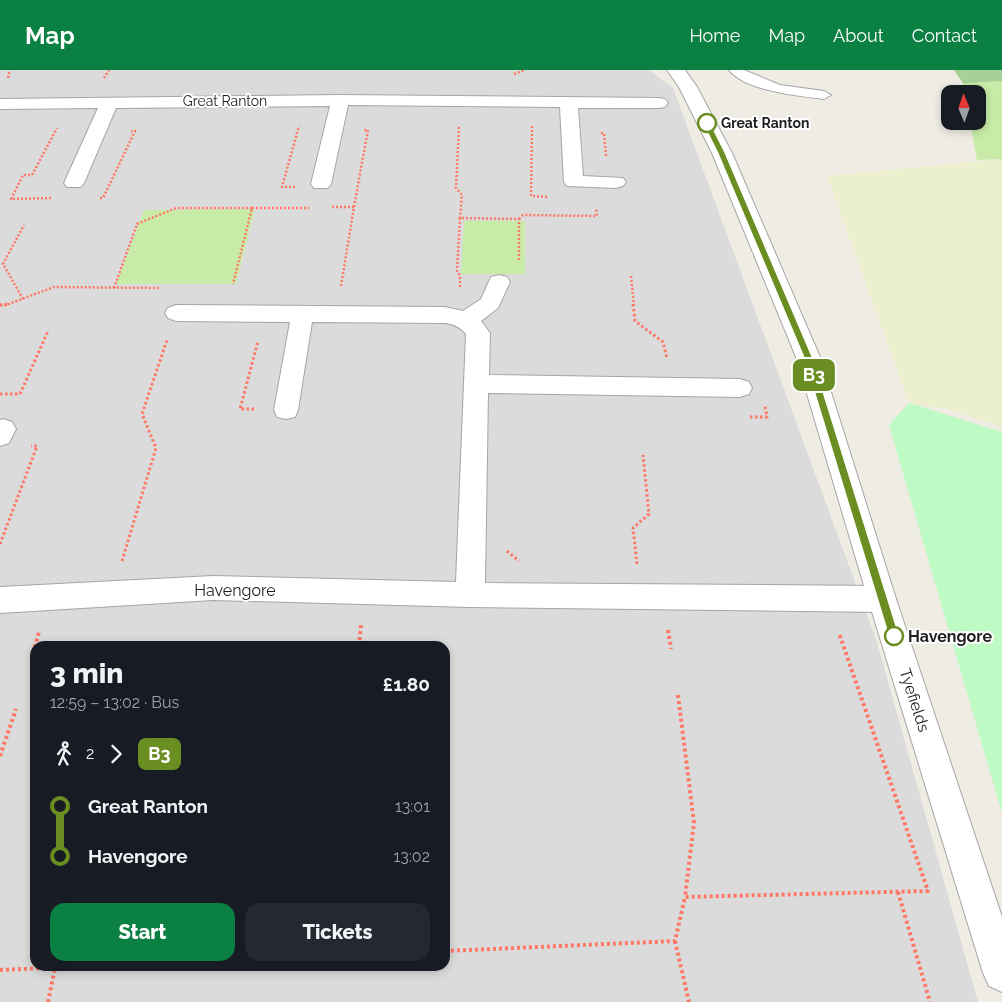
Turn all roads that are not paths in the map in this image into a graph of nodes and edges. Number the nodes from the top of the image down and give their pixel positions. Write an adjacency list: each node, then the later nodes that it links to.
1 (676, 70): 20 (street, Tyefields)
2 (735, 70): 3 (lane)
3 (824, 94)
4 (340, 100): 5 (street, Great Ranton); 6 (street, Great Ranton); 11 (street)
5 (110, 102): 8 (street, Great Ranton); 10 (street)
6 (569, 102): 7 (street, Great Ranton); 9 (street)
7 (659, 103)
8 (0, 104)
9 (616, 182)
10 (74, 183)
11 (321, 184)
12 (499, 282): 15 (street)
13 (176, 313): 14 (street)
14 (302, 316): 15 (street); 18 (street)
15 (466, 320): 16 (street)
16 (475, 384): 17 (street); 19 (street)
17 (740, 388)
18 (286, 410)
19 (470, 595): 20 (street, Havengore); 21 (street, Havengore)
20 (882, 599): 22 (street, Tyefields)
21 (0, 600)
22 (1002, 973)

